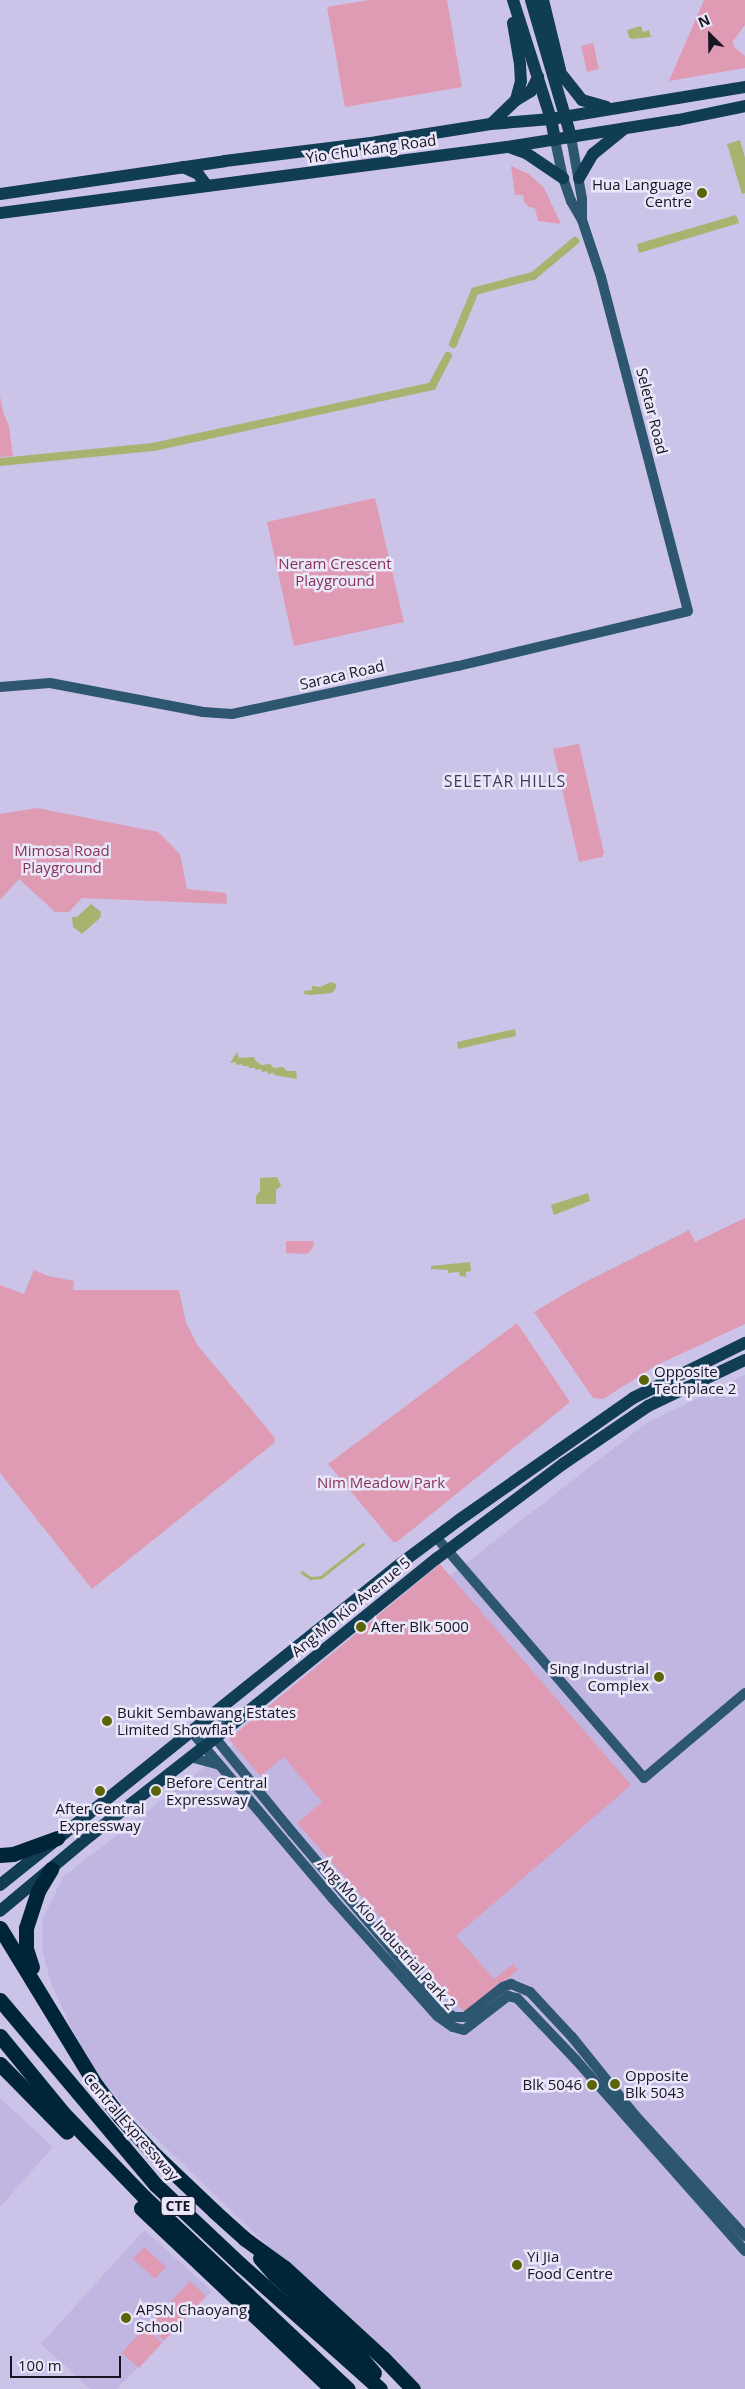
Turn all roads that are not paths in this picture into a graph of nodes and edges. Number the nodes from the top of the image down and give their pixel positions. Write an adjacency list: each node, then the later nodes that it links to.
1 (531, 0): 4 (main road)
2 (543, 0): 5 (main road)
3 (514, 4): 6 (main road); 8 (main road)
4 (547, 58): 5 (main road); 11 (main road)
5 (561, 72): 10 (main road)
6 (538, 77): 8 (main road); 12 (main road)
7 (745, 87): 10 (main road, Yio Chu Kang Road)
8 (516, 100): 13 (main road)
9 (745, 106): 14 (main road, Yio Chu Kang Road)
10 (612, 108): 11 (main road, Yio Chu Kang Road)
11 (566, 116): 12 (main road, Yio Chu Kang Road); 15 (main road)
12 (551, 119): 13 (main road, Yio Chu Kang Road); 16 (main road)
13 (491, 124): 18 (main road, Yio Chu Kang Road)
14 (626, 128): 15 (main road, Yio Chu Kang Road); 21 (main road)
15 (572, 137): 16 (main road, Yio Chu Kang Road); 21 (street, Seletar Road)
16 (555, 140): 17 (main road, Yio Chu Kang Road); 20 (street, Seletar Road)
17 (507, 146): 20 (main road); 22 (main road, Yio Chu Kang Road)
18 (225, 160): 19 (main road, Yio Chu Kang Road); 22 (main road)
19 (183, 167): 22 (main road); 23 (main road, Yio Chu Kang Road)
20 (563, 178): 25 (street, Seletar Road)
21 (579, 178): 25 (street, Seletar Road)
22 (207, 186): 24 (main road, Yio Chu Kang Road)
23 (0, 194)
24 (0, 213)
25 (582, 220): 26 (street, Seletar Road)
26 (688, 611): 27 (street, Saraca Road)
27 (0, 687)
28 (745, 1343): 30 (main road, Ang Mo Kio Avenue 5)
29 (745, 1360): 31 (main road, Ang Mo Kio Avenue 5)
30 (436, 1537): 31 (street); 33 (main road, Ang Mo Kio Avenue 5)
31 (447, 1550): 32 (street); 35 (main road, Ang Mo Kio Avenue 5)
32 (745, 1693)
33 (216, 1711): 34 (main road, Ang Mo Kio Avenue 5); 35 (street)
34 (202, 1723): 36 (main road, Ang Mo Kio Avenue 5); 37 (street, Ang Mo Kio Industrial Park 2)
35 (229, 1727): 37 (main road, Ang Mo Kio Avenue 5)
36 (191, 1731): 38 (street, Ang Mo Kio Industrial Park 2); 41 (main road, Ang Mo Kio Avenue 5)
37 (215, 1737): 38 (main road, Ang Mo Kio Avenue 5); 52 (street, Ang Mo Kio Industrial Park 2)
38 (204, 1747): 39 (main road, Ang Mo Kio Avenue 5); 40 (street, Ang Mo Kio Industrial Park 2)
39 (190, 1757): 40 (street); 43 (main road, Ang Mo Kio Avenue 5)
40 (218, 1764): 52 (street, Ang Mo Kio Industrial Park 2)
41 (57, 1838): 42 (highway); 44 (main road, Ang Mo Kio Avenue 5)
42 (0, 1855)
43 (51, 1869): 45 (main road, Ang Mo Kio Avenue 5); 47 (highway)
44 (0, 1885)
45 (0, 1911)
46 (0, 1928): 47 (highway)
47 (41, 1992): 51 (highway)
48 (0, 2000): 55 (highway, Central Expressway / CTE)
49 (0, 2036): 54 (highway, CTE)
50 (0, 2064): 53 (highway)
51 (245, 2239): 56 (highway); 57 (highway)
52 (743, 2243)
53 (332, 2389)
54 (348, 2389)
55 (380, 2389)
56 (388, 2389)
57 (413, 2389)

